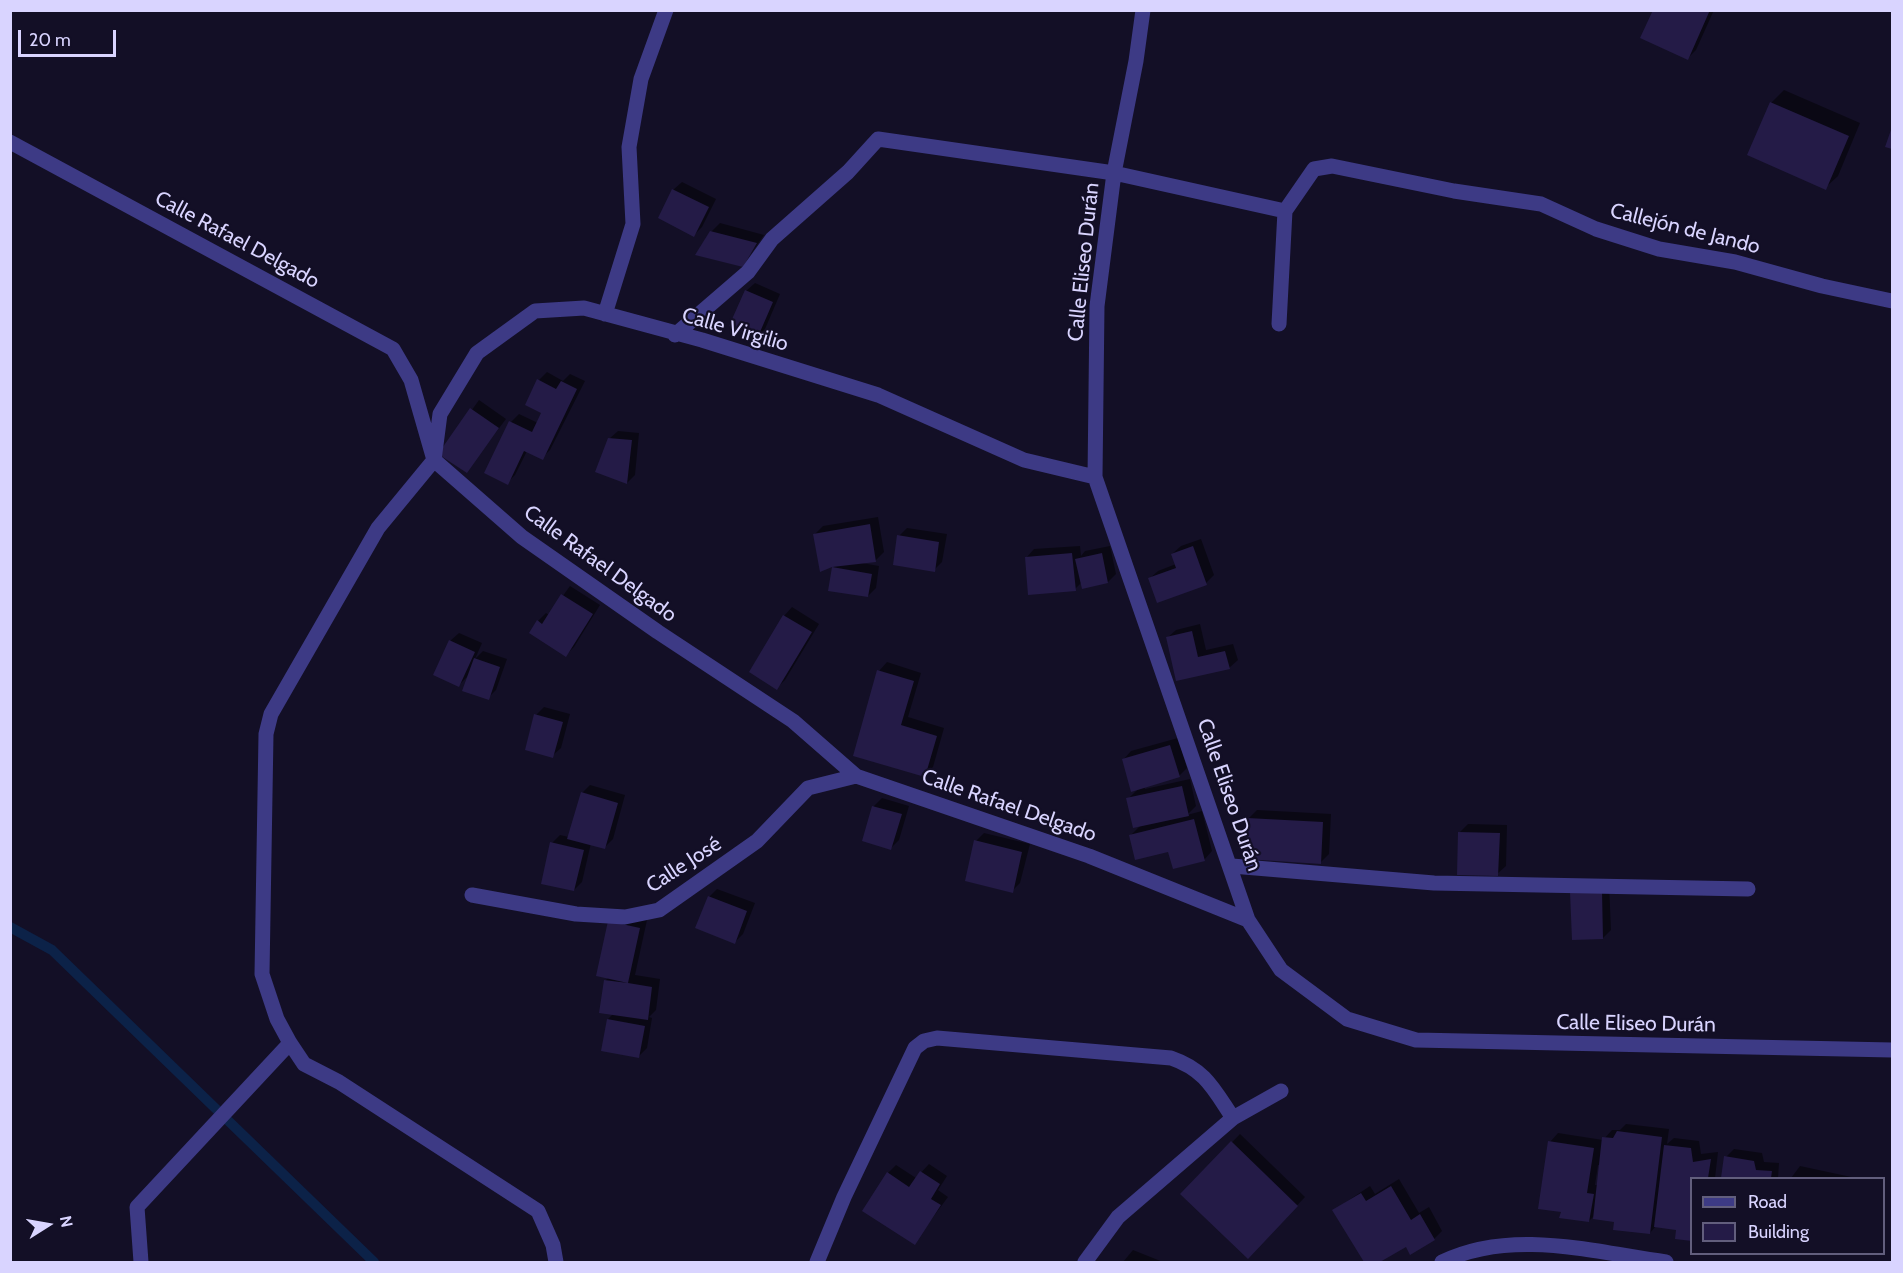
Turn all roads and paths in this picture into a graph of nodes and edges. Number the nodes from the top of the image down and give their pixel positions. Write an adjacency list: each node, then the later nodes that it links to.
1 (666, 10): 7 (street)
2 (1143, 10): 4 (street, Calle Eliseo Durán)
3 (10, 142): 10 (street, Calle Rafael Delgado)
4 (1114, 173): 5 (street); 9 (street); 11 (street, Calle Eliseo Durán)
5 (1285, 211): 6 (street, Callejón de Jando); 8 (street)
6 (1893, 301)
7 (605, 314): 9 (street, Calle Virgilio); 10 (street, Calle Virgilio)
8 (1279, 324)
9 (675, 335): 11 (street, Calle Virgilio)
10 (434, 460): 12 (street, Calle Rafael Delgado); 17 (street)
11 (1095, 477): 13 (street, Calle Eliseo Durán)
12 (856, 776): 15 (street, Calle José); 16 (street, Calle Rafael Delgado)
13 (1232, 866): 14 (street); 16 (street, Calle Eliseo Durán)
14 (1748, 889)
15 (472, 895)
16 (1248, 920): 18 (street, Calle Eliseo Durán)
17 (290, 1044): 21 (street); 22 (street)
18 (1893, 1050)
19 (1281, 1091): 20 (street)
20 (1233, 1119): 23 (street); 24 (street)
21 (141, 1263)
22 (556, 1263)
23 (817, 1263)
24 (1085, 1263)
25 (1442, 1263): 26 (street)
26 (1666, 1263)

